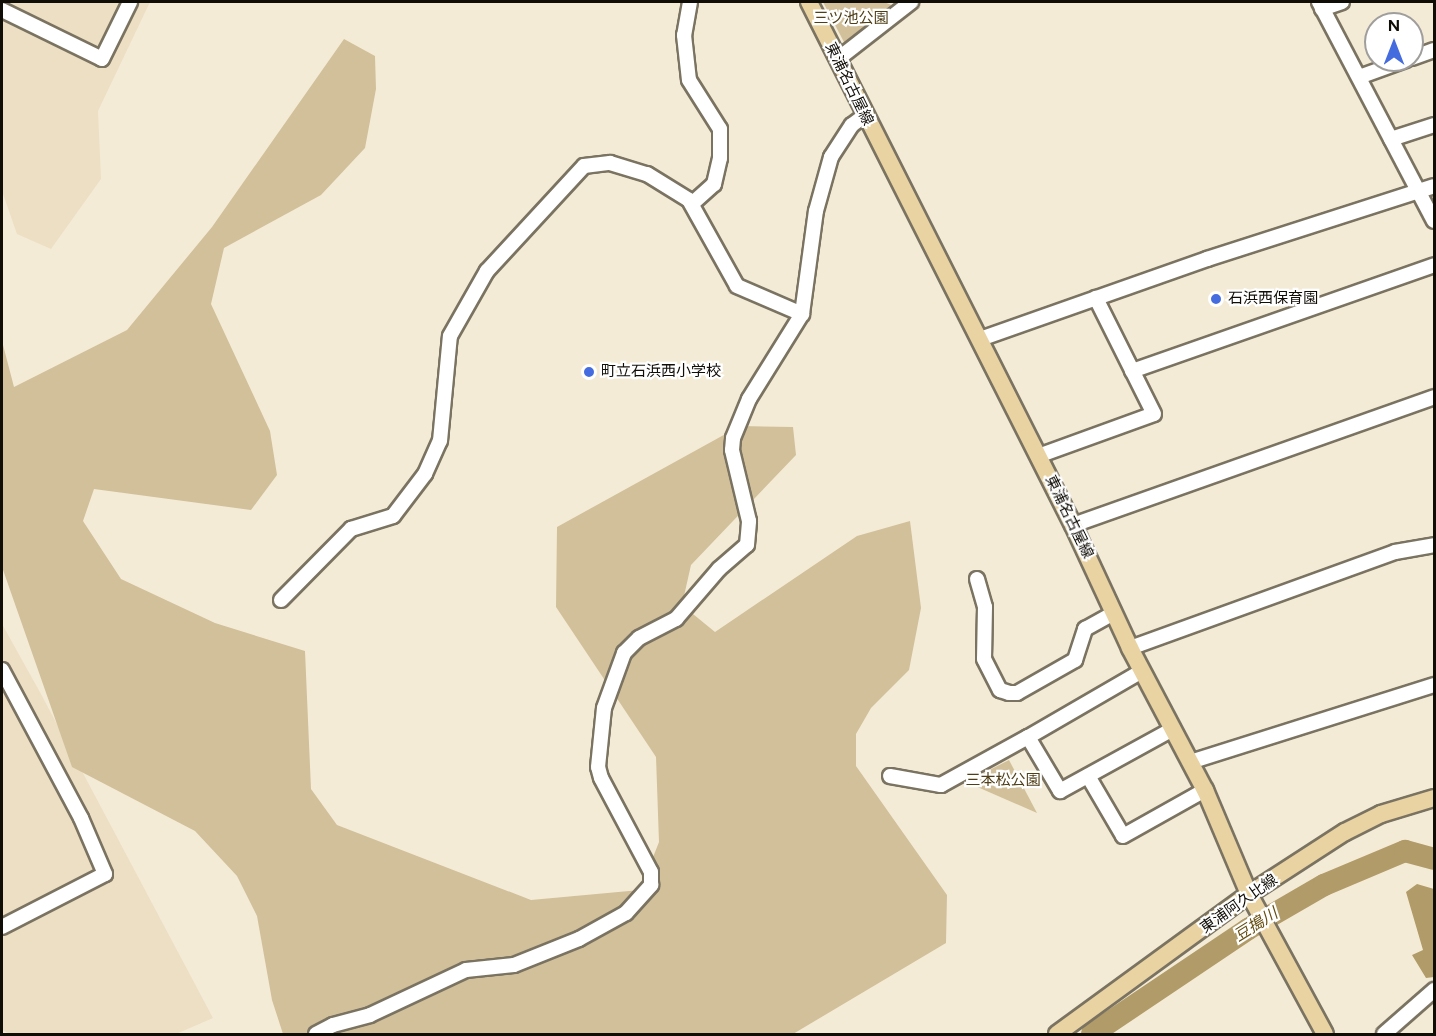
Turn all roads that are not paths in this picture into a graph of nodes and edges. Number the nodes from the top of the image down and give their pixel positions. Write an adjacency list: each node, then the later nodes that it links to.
1 (130, 2): 7 (street)
2 (690, 2): 16 (street)
3 (809, 2): 8 (main road, 東浦名古屋線)
4 (906, 2): 8 (street)
5 (1342, 2): 6 (street)
6 (1321, 5): 10 (street)
7 (2, 10)
8 (838, 59): 11 (main road, 東浦名古屋線)
9 (1373, 72): 10 (street)
10 (1359, 77): 13 (street)
11 (864, 116): 20 (street); 21 (main road, 東浦名古屋線)
12 (1434, 125): 13 (street)
13 (1391, 139): 15 (street)
14 (1434, 186): 15 (street)
15 (1419, 192): 17 (street); 19 (street)
16 (692, 204): 20 (street); 28 (street)
17 (1434, 221)
18 (1434, 265): 22 (street)
19 (1096, 298): 21 (street); 22 (street)
20 (802, 314): 45 (street)
21 (980, 339): 24 (main road, 東浦名古屋線)
22 (1132, 371): 24 (street)
23 (1434, 397): 25 (street)
24 (1038, 456): 25 (main road, 東浦名古屋線)
25 (1073, 525): 29 (main road, 東浦名古屋線)
26 (1434, 545): 30 (street)
27 (977, 579): 29 (street)
28 (281, 600)
29 (1114, 613): 30 (main road, 東浦名古屋線)
30 (1130, 648): 32 (main road, 東浦名古屋線)
31 (2, 670): 42 (street)
32 (1142, 671): 34 (main road, 東浦名古屋線); 35 (street)
33 (1434, 684): 36 (street)
34 (1173, 729): 36 (main road, 東浦名古屋線); 38 (street)
35 (1028, 737): 37 (street); 38 (street)
36 (1190, 762): 39 (main road, 東浦名古屋線)
37 (890, 776)
38 (1088, 776): 39 (street)
39 (1205, 790): 41 (main road, 東浦名古屋線)
40 (1434, 798): 41 (main road, 東浦阿久比線)
41 (1249, 894): 44 (main road, 東浦名古屋線); 46 (main road, 東浦阿久比線)
42 (2, 927)
43 (1434, 990): 47 (street)
44 (1325, 1034)
45 (316, 1035)
46 (1056, 1035)
47 (1384, 1035)

